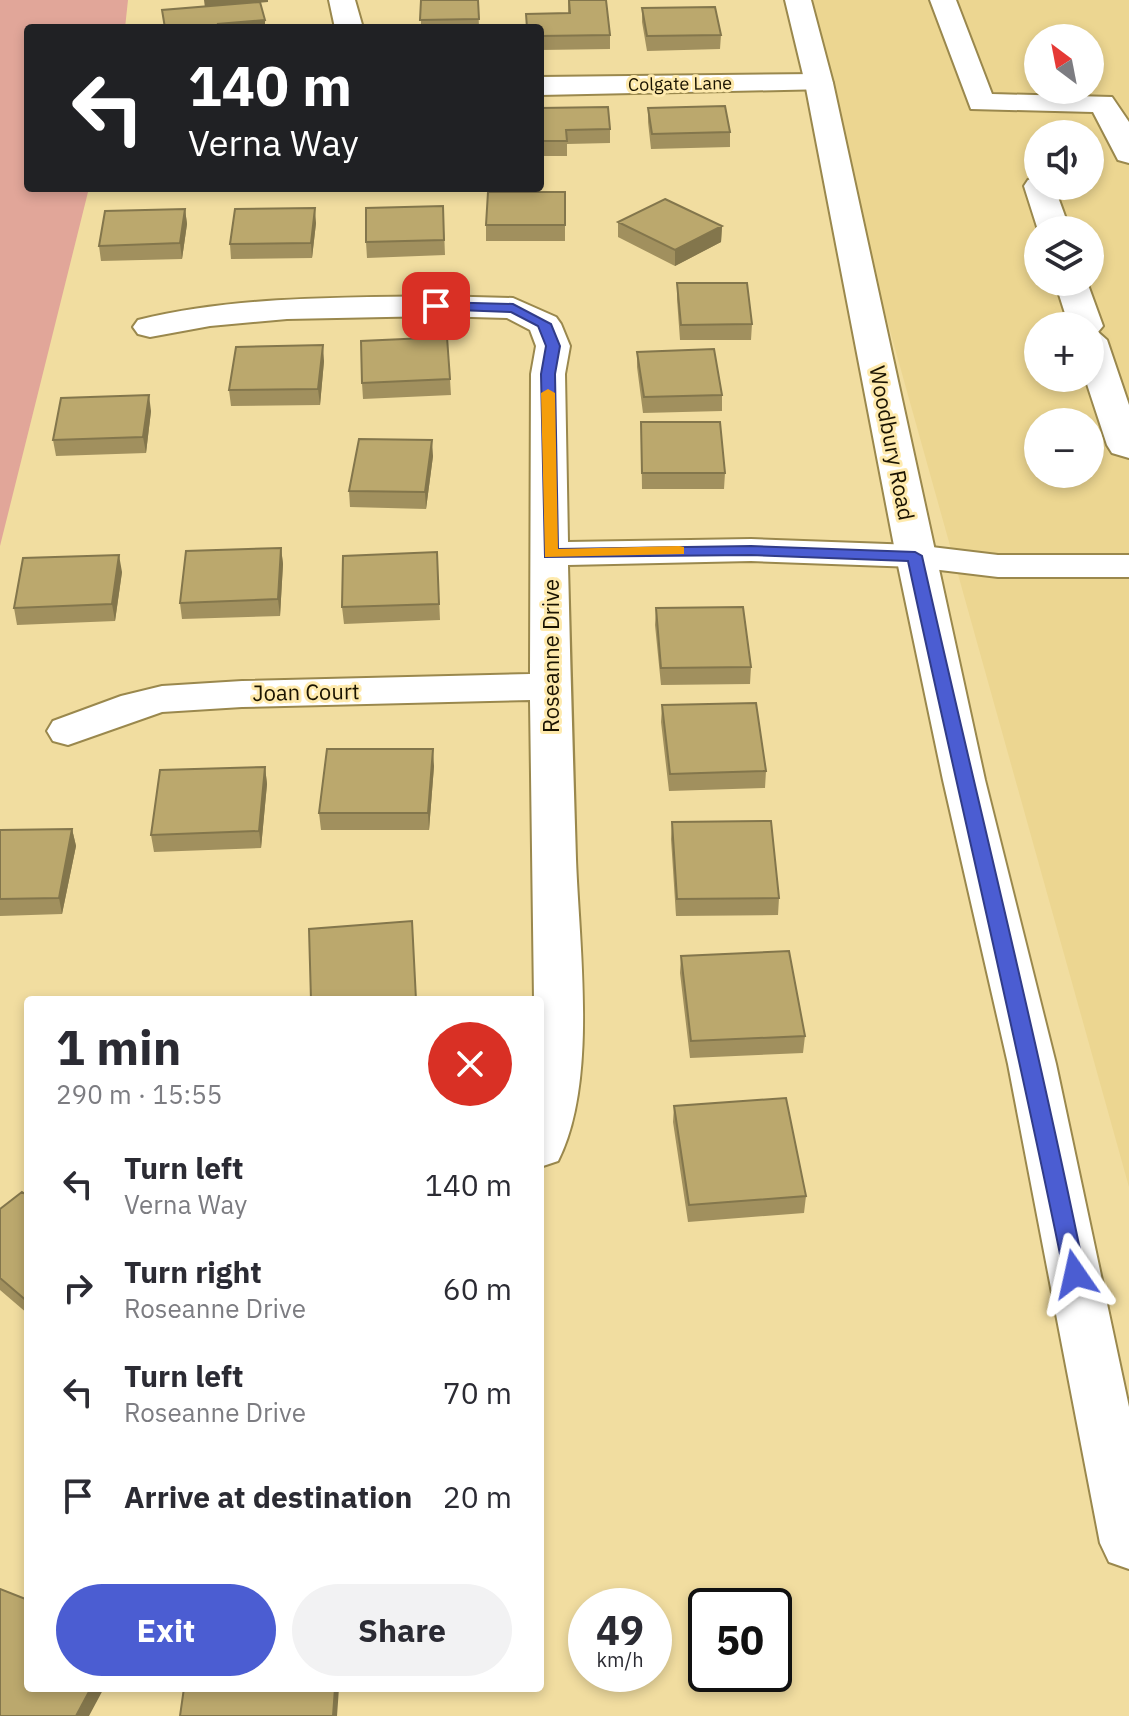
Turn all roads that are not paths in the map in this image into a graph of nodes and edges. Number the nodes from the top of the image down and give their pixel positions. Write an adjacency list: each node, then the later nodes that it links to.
1 (342, 0): 4 (street)
2 (798, 0): 5 (street, Woodbury Road)
3 (943, 0): 7 (street)
4 (348, 24)
5 (819, 83): 6 (street, Colgate Lane); 12 (street, Woodbury Road)
6 (544, 86)
7 (1123, 147)
8 (150, 327): 11 (street, Roseanne Drive)
9 (1104, 382): 10 (street)
10 (1129, 447)
11 (550, 554): 12 (street); 14 (street, Roseanne Drive)
12 (915, 556): 13 (street); 17 (street, Woodbury Road)
13 (1129, 566)
14 (550, 687): 15 (street, Joan Court); 16 (street, Roseanne Drive)
15 (68, 731)
16 (544, 1136)
17 (1129, 1543)

